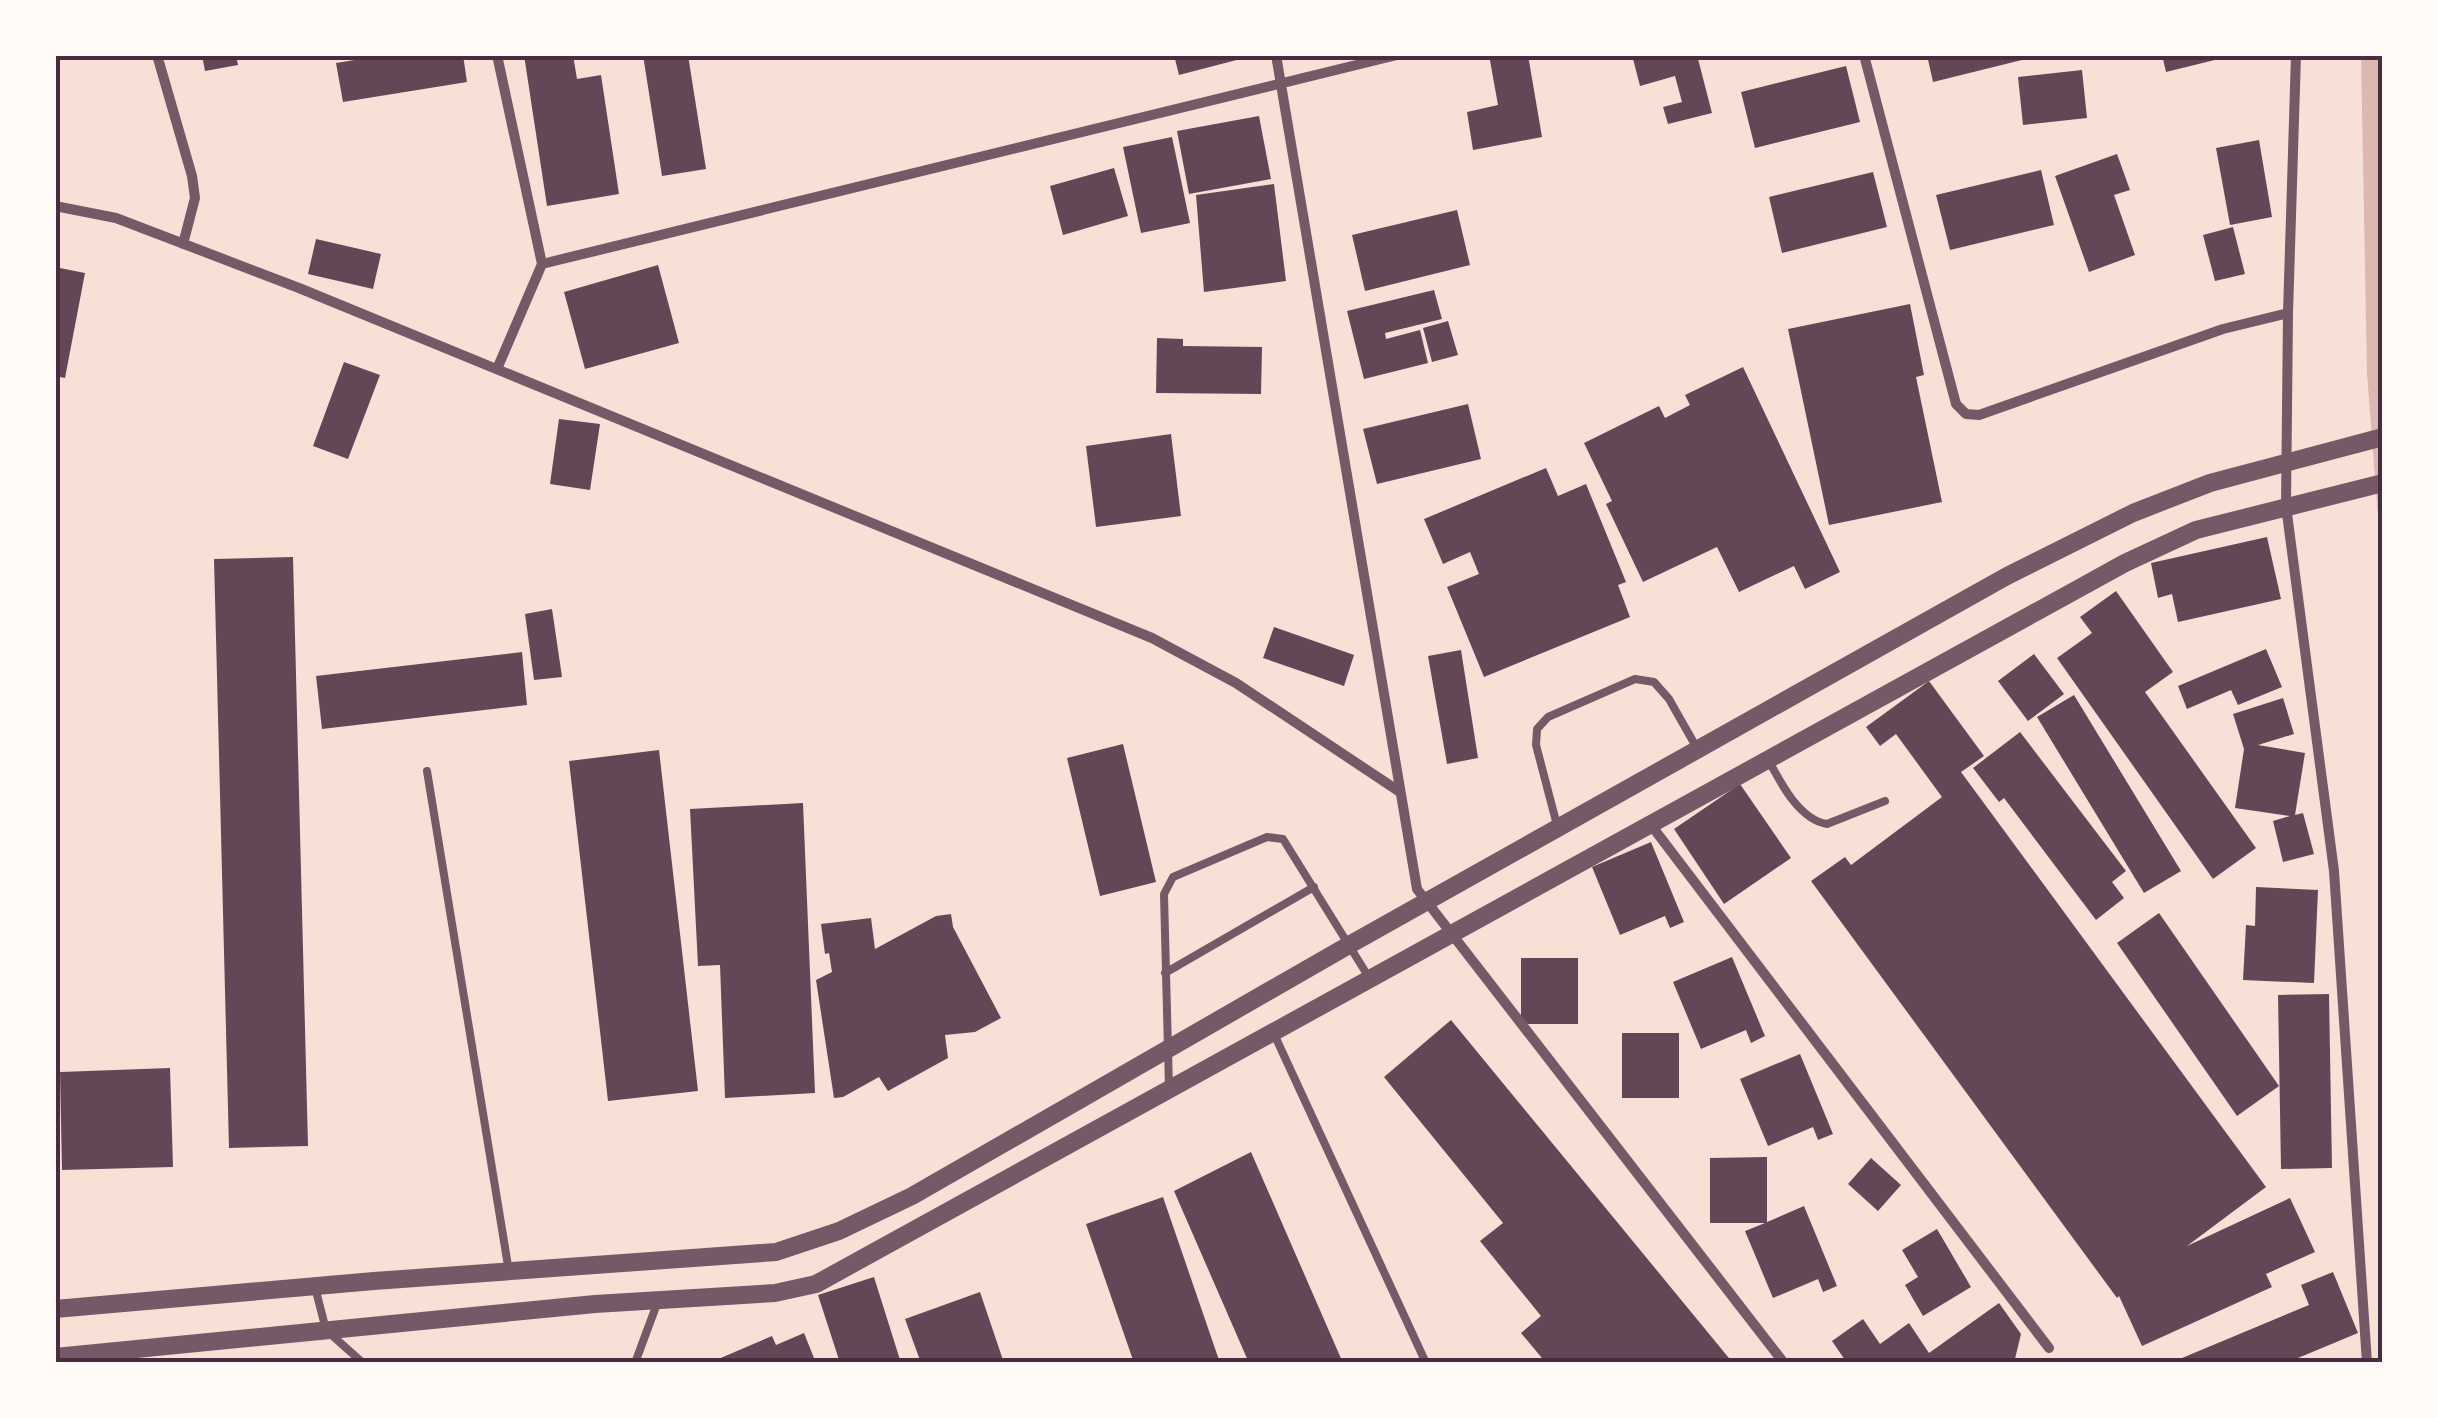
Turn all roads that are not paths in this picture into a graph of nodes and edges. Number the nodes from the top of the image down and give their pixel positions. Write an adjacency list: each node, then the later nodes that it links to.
1 (157, 55): 9 (street)
2 (497, 55): 10 (street)
3 (1276, 55): 7 (street)
4 (1397, 55): 7 (street)
5 (1864, 55): 11 (street)
6 (2296, 55): 11 (street)
7 (1280, 83): 10 (street); 20 (street)
8 (55, 206): 9 (street)
9 (184, 244): 12 (street)
10 (542, 264): 12 (street)
11 (2288, 313): 14 (street)
12 (496, 368): 20 (street)
13 (2383, 437): 14 (street)
14 (2285, 461): 16 (street); 17 (street)
15 (2383, 483): 16 (street)
16 (2286, 506): 18 (street); 44 (street)
17 (1698, 750): 23 (street); 23 (lane)
18 (1769, 761): 21 (lane); 22 (street)
19 (427, 771): 33 (lane)
20 (1400, 792): 25 (street)
21 (1885, 801)
22 (1652, 825): 26 (street); 38 (street)
23 (1558, 830): 25 (street)
24 (1314, 888): 27 (lane); 28 (lane); 28 (lane)
25 (1427, 903): 26 (street); 27 (street)
26 (1452, 936): 29 (street); 43 (street)
27 (1349, 945): 29 (lane); 31 (street)
28 (1165, 973): 31 (lane)
29 (1371, 980): 30 (street)
30 (1274, 1034): 32 (street); 42 (lane)
31 (1166, 1051): 32 (lane); 33 (street)
32 (1169, 1091): 35 (street)
33 (509, 1272): 34 (street)
34 (315, 1287): 36 (street); 37 (lane)
35 (658, 1300): 37 (street); 41 (lane)
36 (55, 1309)
37 (326, 1330): 39 (street); 40 (lane)
38 (2049, 1348)
39 (55, 1357)
40 (363, 1363)
41 (635, 1363)
42 (1426, 1363)
43 (1784, 1363)
44 (2367, 1363)

